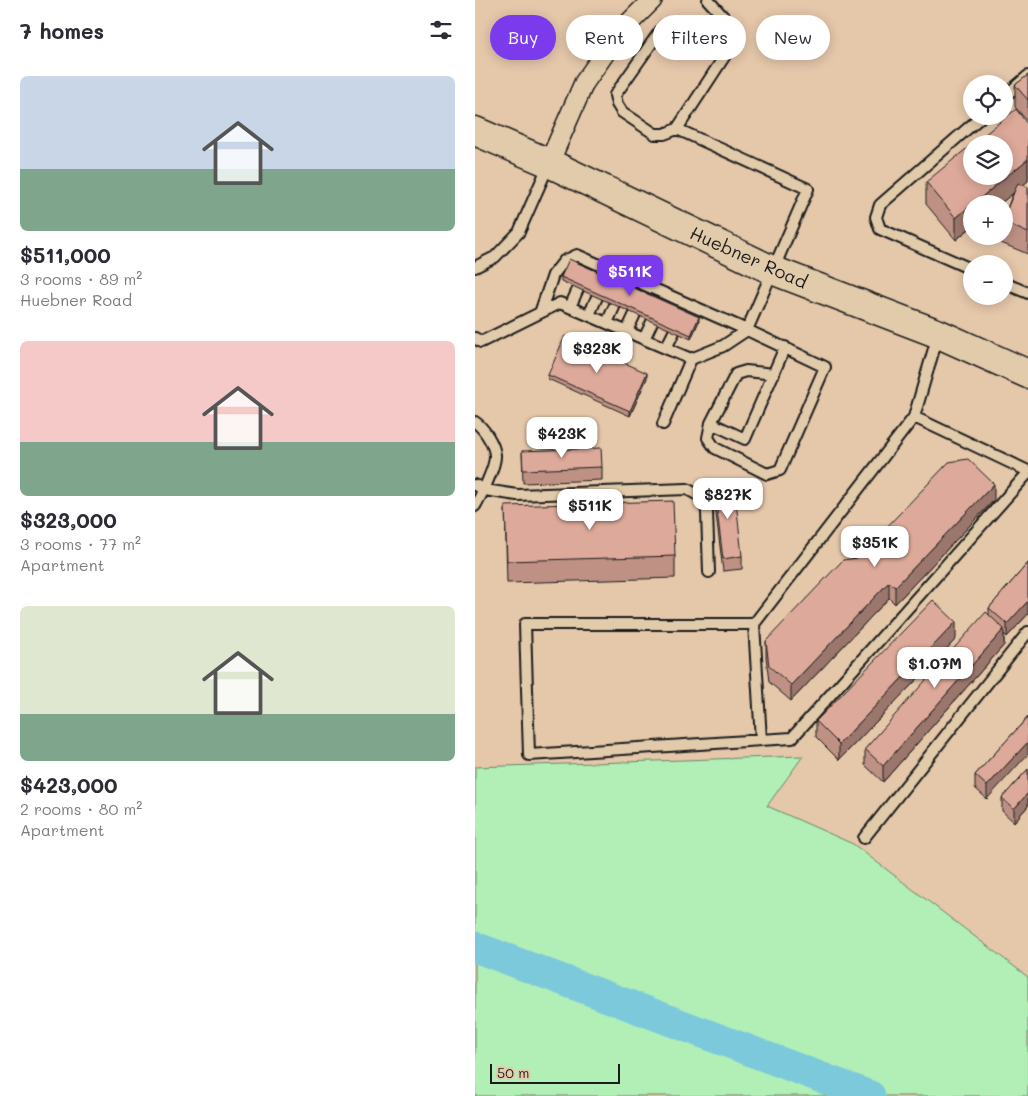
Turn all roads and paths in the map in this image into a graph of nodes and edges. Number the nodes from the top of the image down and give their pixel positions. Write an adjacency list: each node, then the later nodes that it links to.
1 (651, 0): 11 (street)
2 (708, 0): 3 (lane)
3 (722, 15)
4 (653, 41): 9 (lane)
5 (721, 60): 9 (lane)
6 (1028, 76): 7 (lane)
7 (1013, 89)
8 (972, 125): 12 (lane)
9 (677, 129): 14 (lane)
10 (475, 130): 11 (main road, Huebner Road)
11 (549, 163): 13 (lane); 14 (main road, Huebner Road)
12 (963, 265)
13 (475, 267)
14 (772, 270): 28 (lane); 31 (main road, Huebner Road)
15 (1013, 287): 17 (lane)
16 (579, 289): 22 (lane)
17 (1028, 293)
18 (665, 294): 20 (lane); 23 (lane); 28 (lane)
19 (597, 298): 25 (lane)
20 (660, 304)
21 (615, 305): 27 (lane)
22 (570, 307): 23 (lane); 25 (lane)
23 (540, 313): 32 (lane)
24 (635, 314): 29 (lane)
25 (589, 315): 27 (lane)
26 (652, 322): 33 (lane)
27 (607, 323): 29 (lane)
28 (747, 330): 35 (lane); 36 (lane)
29 (627, 332): 33 (lane)
30 (674, 332): 34 (lane)
31 (939, 334): 38 (main road, Huebner Road); 39 (lane)
32 (475, 338)
33 (644, 339): 34 (lane)
34 (666, 348): 36 (lane)
35 (785, 348): 37 (lane); 41 (lane)
36 (691, 359): 42 (lane)
37 (774, 374): 41 (lane); 41 (lane)
38 (1028, 374)
39 (914, 416): 43 (lane); 47 (lane)
40 (475, 422): 44 (lane)
41 (711, 423)
42 (663, 424)
43 (1028, 472): 49 (lane)
44 (480, 487): 45 (lane); 46 (lane)
45 (475, 506)
46 (709, 572)
47 (754, 624): 49 (lane); 49 (lane)
48 (1028, 632): 50 (lane)
49 (761, 740)
50 (864, 838)

